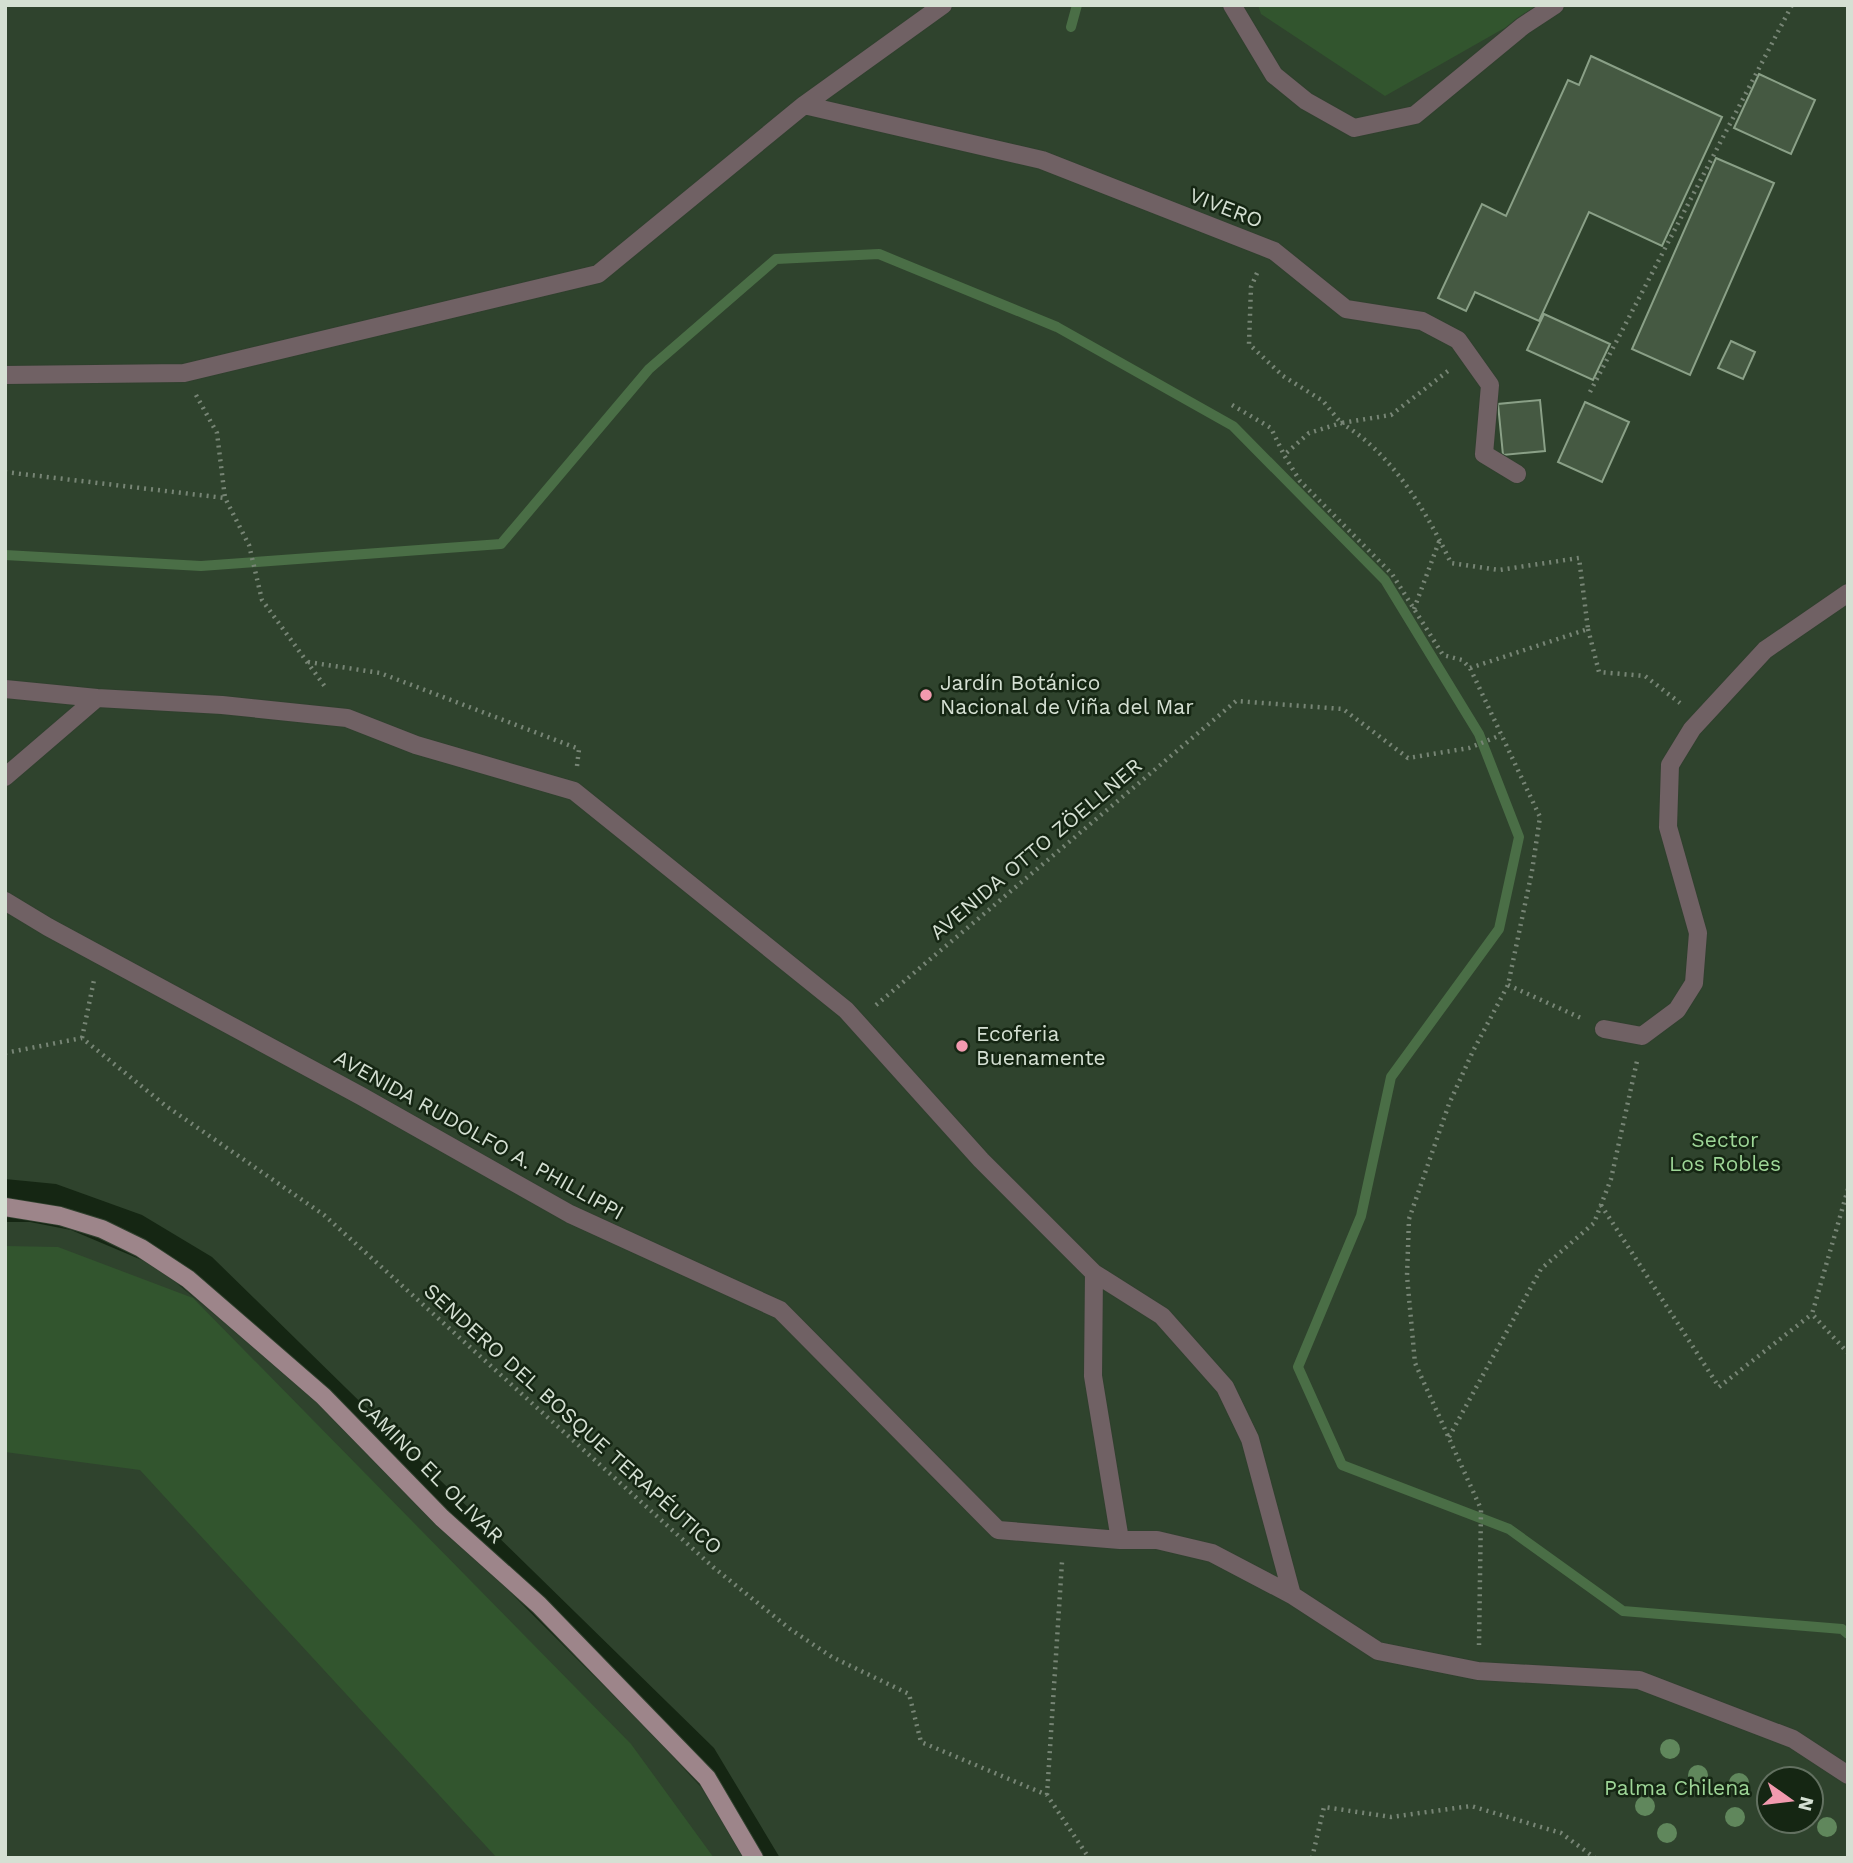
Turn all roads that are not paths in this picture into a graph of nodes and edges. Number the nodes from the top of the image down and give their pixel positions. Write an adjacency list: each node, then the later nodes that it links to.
1 (943, 5): 4 (lane)
2 (1232, 5): 3 (lane)
3 (1555, 5)
4 (804, 105): 5 (lane); 6 (lane, VIVERO)
5 (5, 375)
6 (1517, 474)
7 (1848, 593): 12 (lane)
8 (5, 689): 9 (lane)
9 (97, 698): 10 (lane); 14 (lane)
10 (5, 777)
11 (5, 901): 15 (lane, AVENIDA RUDOLFO A. PHILLIPPI)
12 (1604, 1029)
13 (5, 1207): 18 (main road, CAMINO EL OLIVAR)
14 (1094, 1273): 15 (lane); 16 (lane)
15 (1120, 1539): 16 (lane, AVENIDA RUDOLFO A. PHILLIPPI)
16 (1292, 1595): 17 (lane, AVENIDA RUDOLFO A. PHILLIPPI)
17 (1848, 1775)
18 (754, 1858)

